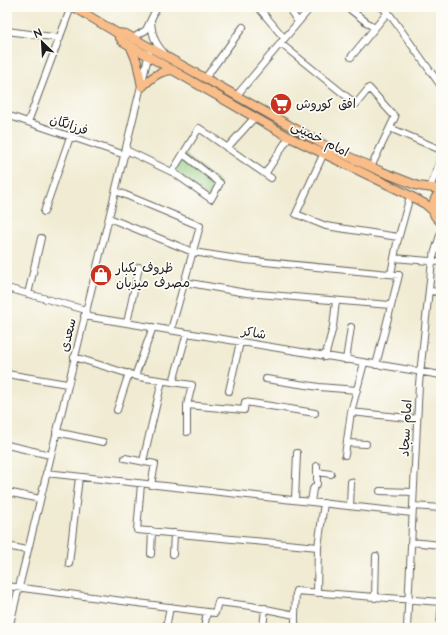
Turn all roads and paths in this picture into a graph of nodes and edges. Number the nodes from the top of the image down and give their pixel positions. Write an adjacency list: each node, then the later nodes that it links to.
1 (71, 7): 15 (street)
2 (74, 7): 17 (main road, امام خمینی)
3 (156, 7): 10 (street)
4 (258, 7): 16 (street)
5 (288, 7): 11 (street)
6 (311, 7): 11 (street)
7 (347, 7): 13 (street)
8 (380, 7): 9 (street)
9 (388, 12): 13 (street); 25 (street)
10 (151, 22): 17 (street); 21 (street)
11 (298, 22): 16 (street)
12 (243, 26): 24 (street)
13 (374, 28): 22 (street)
14 (7, 31): 15 (street)
15 (60, 38): 30 (street)
16 (284, 38): 18 (street)
17 (132, 41): 19 (main road, امام خمینی); 20 (main road, امام خمینی); 26 (main road)
18 (280, 43): 27 (street); 31 (street)
19 (151, 47): 20 (street, سعدی); 21 (main road, امام خمینی)
20 (148, 56): 23 (main road, امام خمینی); 26 (street, سعدی)
21 (168, 57): 24 (main road, امام خمینی)
22 (351, 57)
23 (173, 70): 26 (main road); 29 (main road, امام خمینی)
24 (206, 77): 27 (main road, امام خمینی)
25 (441, 86)
26 (142, 87): 36 (street, سعدی)
27 (237, 95): 40 (main road, امام خمینی)
28 (7, 115): 30 (street, فرزانگان)
29 (255, 117): 33 (main road, امام خمینی); 34 (street)
30 (28, 122): 32 (street, فرزانگان)
31 (390, 128): 35 (street); 40 (street)
32 (70, 136): 36 (street, فرزانگان); 49 (street)
33 (289, 137): 38 (main road, امام خمینی); 42 (street)
34 (228, 148): 37 (street); 42 (street)
35 (441, 150)
36 (126, 152): 41 (street, فرزانگان); 46 (street, سعدی)
37 (183, 154): 41 (street); 41 (street, فرزانگان)
38 (323, 155): 47 (main road, امام خمینی); 53 (street)
39 (441, 158): 44 (street)
40 (372, 167): 44 (main road, امام خمینی)
41 (172, 172)
42 (265, 174): 43 (street)
43 (271, 178)
44 (430, 188): 45 (main road, امام خمینی)
45 (441, 190): 48 (main road)
46 (116, 191): 50 (street, سعدی); 55 (street)
47 (410, 196): 48 (main road, امام خمینی); 53 (street)
48 (433, 211): 51 (main road, امام خمینی)
49 (44, 212)
50 (109, 218): 55 (street); 68 (street, سعدی)
51 (441, 222)
52 (441, 232): 57 (street, امام سجاد)
53 (398, 237): 56 (street)
54 (41, 238): 65 (street)
55 (193, 252): 60 (street); 61 (street)
56 (394, 258): 57 (street); 60 (street)
57 (432, 261): 58 (street); 63 (street, امام سجاد)
58 (441, 262)
59 (139, 267): 69 (street)
60 (391, 274): 67 (street)
61 (184, 282): 66 (street); 72 (street)
62 (7, 288): 65 (street, شاکر)
63 (429, 291): 64 (street); 80 (street, امام سجاد)
64 (441, 292)
65 (28, 294): 68 (street, شاکر)
66 (336, 301): 67 (street); 75 (street)
67 (390, 305): 79 (street)
68 (85, 313): 69 (street, شاکر); 76 (street, سعدی)
69 (127, 323): 70 (street, شاکر)
70 (153, 327): 72 (street, شاکر); 84 (street)
71 (351, 327): 77 (street)
72 (171, 330): 73 (street, شاکر)
73 (187, 333): 74 (street, شاکر); 87 (street)
74 (240, 342): 75 (street, شاکر); 90 (street)
75 (325, 356): 77 (street, شاکر)
76 (74, 357): 81 (street); 88 (street, سعدی)
77 (346, 360): 78 (street, شاکر)
78 (364, 363): 79 (street, شاکر); 89 (street)
79 (376, 365): 80 (street, شاکر)
80 (420, 372): 83 (street, شاکر); 95 (street, امام سجاد)
81 (129, 373): 84 (street); 92 (street)
82 (7, 374): 88 (street)
83 (441, 375)
84 (135, 376): 86 (street)
85 (266, 379): 89 (street)
86 (162, 380): 87 (street); 106 (street)
87 (173, 382): 91 (street)
88 (67, 384): 96 (street, سعدی)
89 (357, 390): 93 (street)
90 (229, 391)
91 (187, 405): 94 (street); 97 (street)
92 (117, 410)
93 (351, 412): 95 (street); 99 (street)
94 (315, 413)
95 (417, 420): 115 (street, امام سجاد)
96 (56, 432): 98 (street); 104 (street, سعدی)
97 (186, 432)
98 (103, 442)
99 (347, 443): 100 (street); 103 (street)
100 (366, 444)
101 (7, 445): 104 (street)
102 (297, 453): 117 (street)
103 (345, 454)
104 (50, 455): 107 (street, سعدی)
105 (124, 458): 106 (street)
106 (143, 461): 112 (street)
107 (46, 473): 109 (street); 116 (street, سعدی)
108 (331, 474): 118 (street)
109 (79, 477): 111 (street); 133 (street)
110 (351, 482): 120 (street)
111 (141, 484): 112 (street); 123 (street)
112 (151, 485): 117 (street)
113 (380, 491): 115 (street)
114 (7, 492): 116 (street)
115 (413, 492): 122 (street, امام سجاد)
116 (40, 499): 129 (street, سعدی)
117 (295, 500): 118 (street)
118 (312, 502): 119 (street)
119 (324, 503): 120 (street); 128 (street)
120 (350, 506): 122 (street)
121 (441, 508): 122 (street)
122 (413, 510): 125 (street, امام سجاد)
123 (152, 531): 124 (street); 130 (street)
124 (174, 533): 128 (street); 131 (street)
125 (411, 542): 126 (street); 138 (street, امام سجاد)
126 (441, 545)
127 (7, 546): 129 (street)
128 (318, 547): 136 (street)
129 (27, 550): 135 (street, سعدی)
130 (151, 554)
131 (174, 554)
132 (376, 556): 137 (street)
133 (69, 564)
134 (7, 586): 135 (street)
135 (18, 589): 140 (street); 145 (street, سعدی)
136 (316, 593): 137 (street); 144 (street)
137 (375, 598): 138 (street)
138 (408, 600): 139 (street); 150 (street, امام سجاد)
139 (441, 602)
140 (170, 607): 143 (street); 146 (street)
141 (264, 608): 143 (street); 144 (street); 148 (street)
142 (441, 610): 151 (street)
143 (207, 612): 147 (street)
144 (295, 615): 149 (street)
145 (8, 628)
146 (166, 628)
147 (204, 628)
148 (263, 628)
149 (294, 628)
150 (407, 628)
151 (440, 628)

